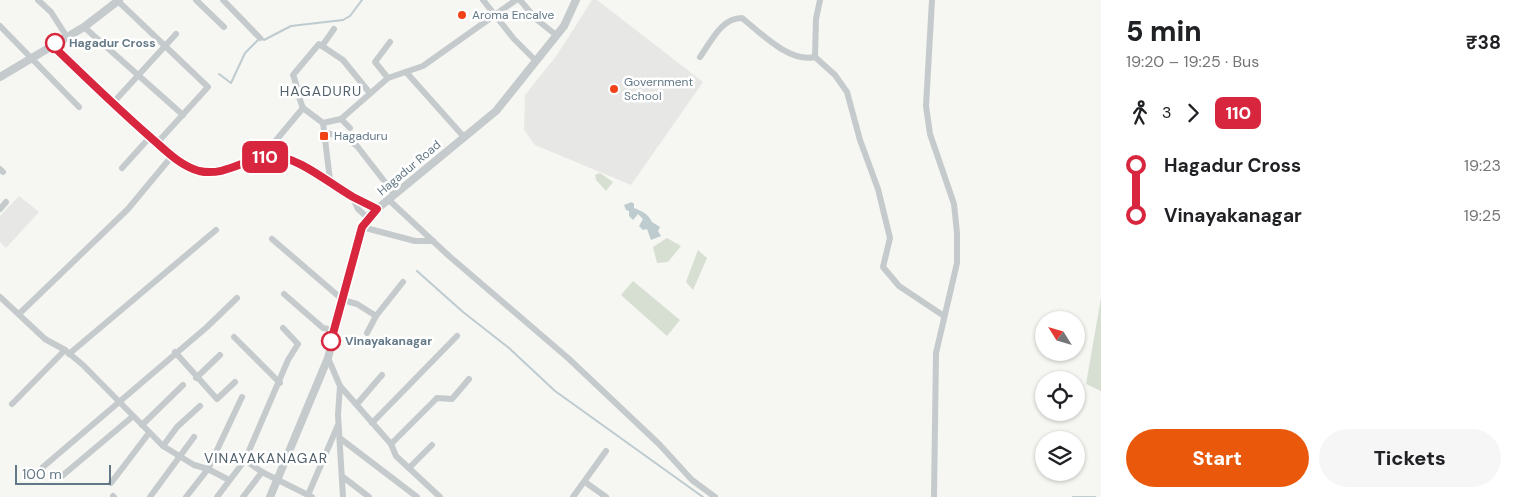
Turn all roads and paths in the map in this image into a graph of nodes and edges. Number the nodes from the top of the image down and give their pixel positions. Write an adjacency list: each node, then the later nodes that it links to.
1 (38, 0): 18 (street)
2 (196, 0): 14 (street)
3 (223, 0): 19 (street)
4 (483, 0): 11 (street)
5 (516, 0): 11 (street)
6 (520, 0): 17 (street)
7 (576, 0): 17 (street, Hagadur Road)
8 (820, 0): 25 (street)
9 (932, 0): 65 (street)
10 (119, 1): 13 (street); 22 (street)
11 (494, 15): 27 (street); 28 (street)
12 (0, 26): 26 (street)
13 (84, 27): 18 (street); 29 (street)
14 (224, 27)
15 (334, 28): 23 (street)
16 (176, 34): 22 (street)
17 (556, 36): 27 (street, Hagadur Road)
18 (67, 37): 21 (street)
19 (260, 38)
20 (390, 42): 31 (street)
21 (52, 45): 26 (street); 33 (street)
22 (164, 46): 29 (street); 36 (street)
23 (322, 46): 32 (street); 35 (street)
24 (700, 57): 25 (street)
25 (815, 57): 65 (street)
26 (32, 59): 30 (street); 34 (street)
27 (536, 61): 42 (street, Hagadur Road)
28 (406, 72): 31 (street); 42 (street)
29 (139, 75): 33 (street); 36 (street)
30 (0, 77)
31 (388, 78): 32 (street)
32 (369, 92): 37 (street)
33 (112, 104): 41 (street)
34 (79, 107)
35 (303, 108): 38 (street); 45 (street)
36 (183, 115): 43 (street)
37 (341, 119): 38 (street); 39 (street)
38 (323, 123): 40 (street)
39 (350, 128)
40 (324, 133): 47 (street); 49 (street)
41 (150, 137): 43 (street); 46 (street)
42 (464, 137): 49 (street, Hagadur Road)
43 (157, 143): 44 (street)
44 (172, 156): 45 (street); 63 (street)
45 (262, 157): 47 (street)
46 (122, 168)
47 (330, 180): 48 (street)
48 (352, 196): 52 (street); 53 (street)
49 (392, 198): 52 (street, Hagadur Road); 57 (street)
50 (6, 202): 51 (street)
51 (0, 209)
52 (377, 209): 53 (street, Hagadur Road)
53 (368, 219): 54 (street, Hagadur Road)
54 (362, 227): 57 (street); 62 (street, Hagadur Road)
55 (216, 230): 71 (street)
56 (272, 239): 62 (street)
57 (433, 241): 122 (street)
58 (402, 282): 64 (street)
59 (284, 294): 67 (street)
60 (0, 298): 63 (street)
61 (237, 298): 72 (street)
62 (343, 300): 64 (street); 67 (street, Hagadur Road)
63 (19, 314): 71 (street)
64 (376, 316): 68 (street)
65 (944, 316): 123 (street)
66 (283, 328): 79 (street)
67 (334, 330): 74 (street, Hagadur Road)
68 (367, 333)
69 (457, 336): 89 (street)
70 (234, 337): 79 (street)
71 (67, 352): 83 (street); 84 (street)
72 (175, 352): 76 (street); 83 (street)
73 (220, 355): 76 (street)
74 (328, 358): 81 (street); 107 (street, Hagadur Road)
75 (382, 375): 85 (street)
76 (196, 378): 78 (street)
77 (469, 379): 94 (street)
78 (235, 382)
79 (280, 383): 99 (street)
80 (183, 386): 90 (street)
81 (340, 386): 85 (street); 88 (street)
82 (242, 397): 102 (street)
83 (118, 403): 87 (street); 100 (street)
84 (12, 404)
85 (357, 404): 89 (street)
86 (200, 406): 96 (street)
87 (132, 417): 90 (street); 104 (street)
88 (339, 423): 93 (street); 110 (street)
89 (372, 423): 94 (street)
90 (142, 426): 91 (street)
91 (149, 432): 96 (street); 109 (street)
92 (194, 437): 98 (street)
93 (341, 439): 105 (street); 118 (street)
94 (391, 444): 101 (street)
95 (432, 445): 101 (street)
96 (163, 446): 98 (street)
97 (606, 451): 108 (street)
98 (181, 457): 102 (street); 111 (street)
99 (245, 460): 103 (street); 106 (street)
100 (43, 467)
101 (409, 468): 119 (street)
102 (208, 469): 106 (street); 112 (street)
103 (262, 472): 107 (street); 114 (street)
104 (62, 476)
105 (343, 478): 116 (street); 117 (street)
106 (229, 480): 113 (street)
107 (278, 480): 110 (street); 115 (street, Hagadur Road)
108 (585, 482): 120 (street); 121 (street)
109 (111, 483)
110 (310, 496)
111 (150, 497)
112 (186, 497)
113 (217, 497)
114 (243, 497)
115 (270, 497)
116 (343, 497)
117 (369, 497)
118 (417, 497)
119 (440, 497)
120 (574, 497)
121 (606, 497)
122 (715, 497)
123 (934, 497)

